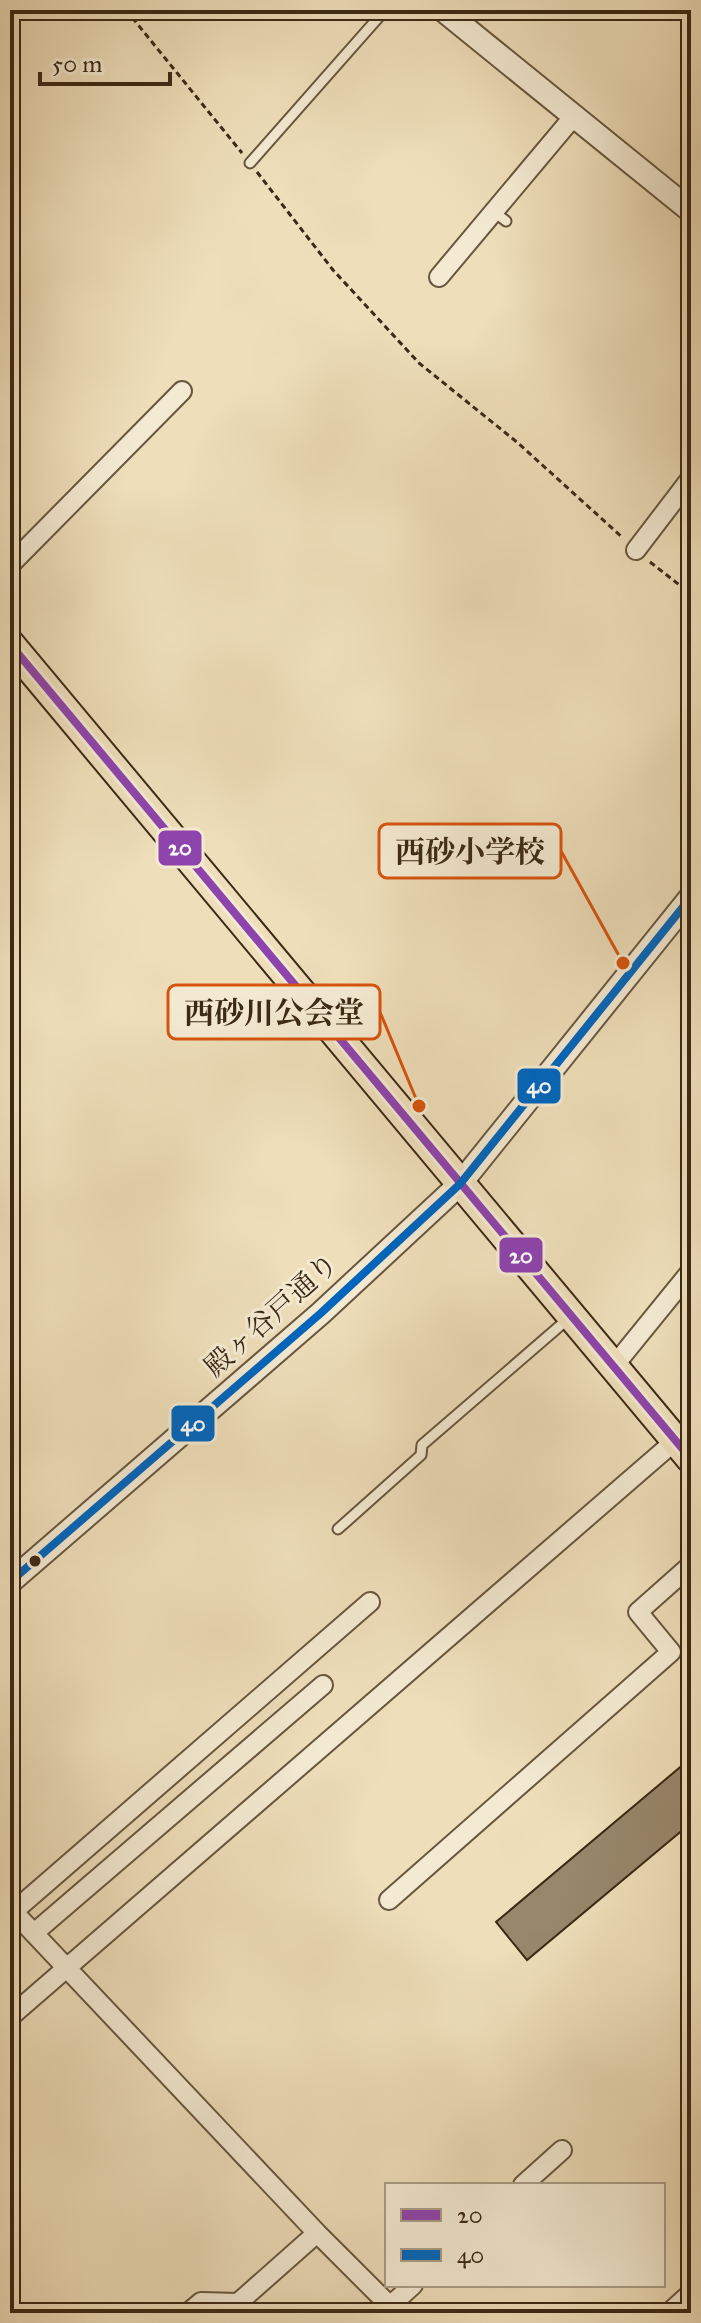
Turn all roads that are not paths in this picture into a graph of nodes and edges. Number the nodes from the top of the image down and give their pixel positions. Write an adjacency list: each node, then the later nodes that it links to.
1 (385, 10): 4 (lane)
2 (443, 10): 3 (street)
3 (574, 116): 5 (street); 6 (street)
4 (250, 163)
5 (691, 211)
6 (439, 277)
7 (182, 391): 10 (street)
8 (691, 478): 9 (street)
9 (636, 550)
10 (10, 565)
11 (10, 644): 13 (main road)
12 (691, 897): 13 (street, 殿ヶ谷戸通り)
13 (460, 1184): 15 (main road); 20 (street, 殿ヶ谷戸通り)
14 (691, 1271): 16 (street)
15 (571, 1316): 16 (main road); 18 (lane)
16 (613, 1367): 17 (main road)
17 (683, 1450): 28 (street)
18 (338, 1529)
19 (691, 1565): 25 (street)
20 (10, 1582)
21 (370, 1602): 23 (street)
22 (323, 1685): 24 (street)
23 (252, 1704): 24 (street); 26 (street)
24 (273, 1728): 27 (street)
25 (389, 1900)
26 (12, 1910): 27 (street)
27 (34, 1933): 28 (street)
28 (68, 1968): 29 (street); 32 (street)
29 (10, 2017)
30 (562, 2150): 31 (street)
31 (525, 2183)
32 (317, 2233): 35 (street); 36 (street)
33 (411, 2287): 35 (street)
34 (691, 2293): 37 (street)
35 (394, 2310)
36 (188, 2313)
37 (669, 2313)

